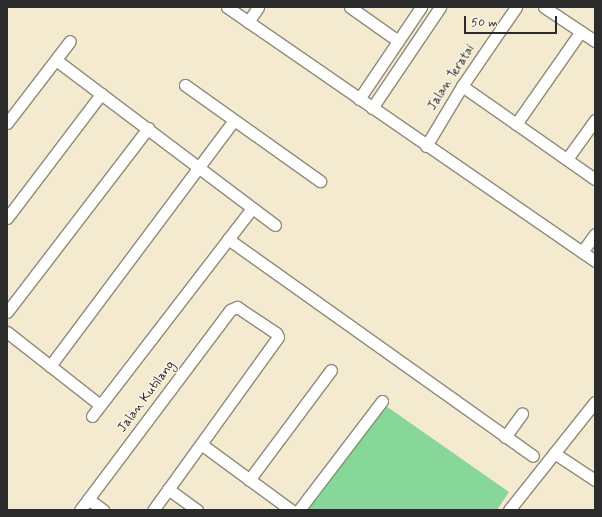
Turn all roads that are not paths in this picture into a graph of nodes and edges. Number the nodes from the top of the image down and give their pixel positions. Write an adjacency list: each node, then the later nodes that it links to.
1 (227, 7): 8 (street)
2 (258, 7): 8 (street)
3 (350, 7): 11 (street)
4 (421, 7): 11 (street)
5 (440, 7): 18 (street)
6 (516, 7): 15 (street, Jalan Teratai)
7 (544, 7): 9 (street)
8 (248, 22): 17 (street)
9 (580, 31): 12 (street); 22 (street)
10 (70, 41): 13 (street)
11 (398, 41): 17 (street)
12 (595, 41)
13 (56, 60): 16 (street); 21 (street)
14 (185, 85): 19 (street)
15 (462, 86): 22 (street); 24 (street, Jalan Teratai)
16 (101, 94): 23 (street); 30 (street)
17 (359, 99): 18 (street)
18 (372, 108): 24 (street)
19 (234, 120): 26 (street); 28 (street)
20 (595, 120): 25 (street)
21 (7, 123)
22 (516, 124): 25 (street)
23 (148, 128): 26 (street); 36 (street)
24 (426, 146): 34 (street)
25 (567, 159): 27 (street)
26 (198, 167): 29 (street); 38 (street)
27 (595, 179)
28 (320, 181)
29 (252, 208): 31 (street); 33 (street)
30 (7, 218)
31 (275, 225)
32 (595, 234): 34 (street)
33 (228, 239): 42 (street); 45 (street)
34 (582, 252): 35 (street)
35 (595, 262)
36 (7, 312)
37 (7, 332): 38 (street)
38 (50, 366): 42 (street)
39 (331, 370): 49 (street)
40 (382, 401): 59 (street)
41 (595, 402): 47 (street)
42 (100, 405): 44 (street)
43 (522, 414): 45 (street)
44 (92, 416)
45 (505, 437): 48 (street)
46 (201, 444): 49 (street); 51 (street); 52 (street, Jalan Kutilang)
47 (554, 453): 50 (street); 53 (street)
48 (533, 456)
49 (249, 480): 58 (street)
50 (595, 480)
51 (168, 489): 56 (street); 57 (street)
52 (88, 499): 54 (street, Jalan Kutilang); 55 (street)
53 (511, 509)
54 (80, 510)
55 (103, 510)
56 (153, 510)
57 (196, 510)
58 (291, 510)
59 (298, 510)

